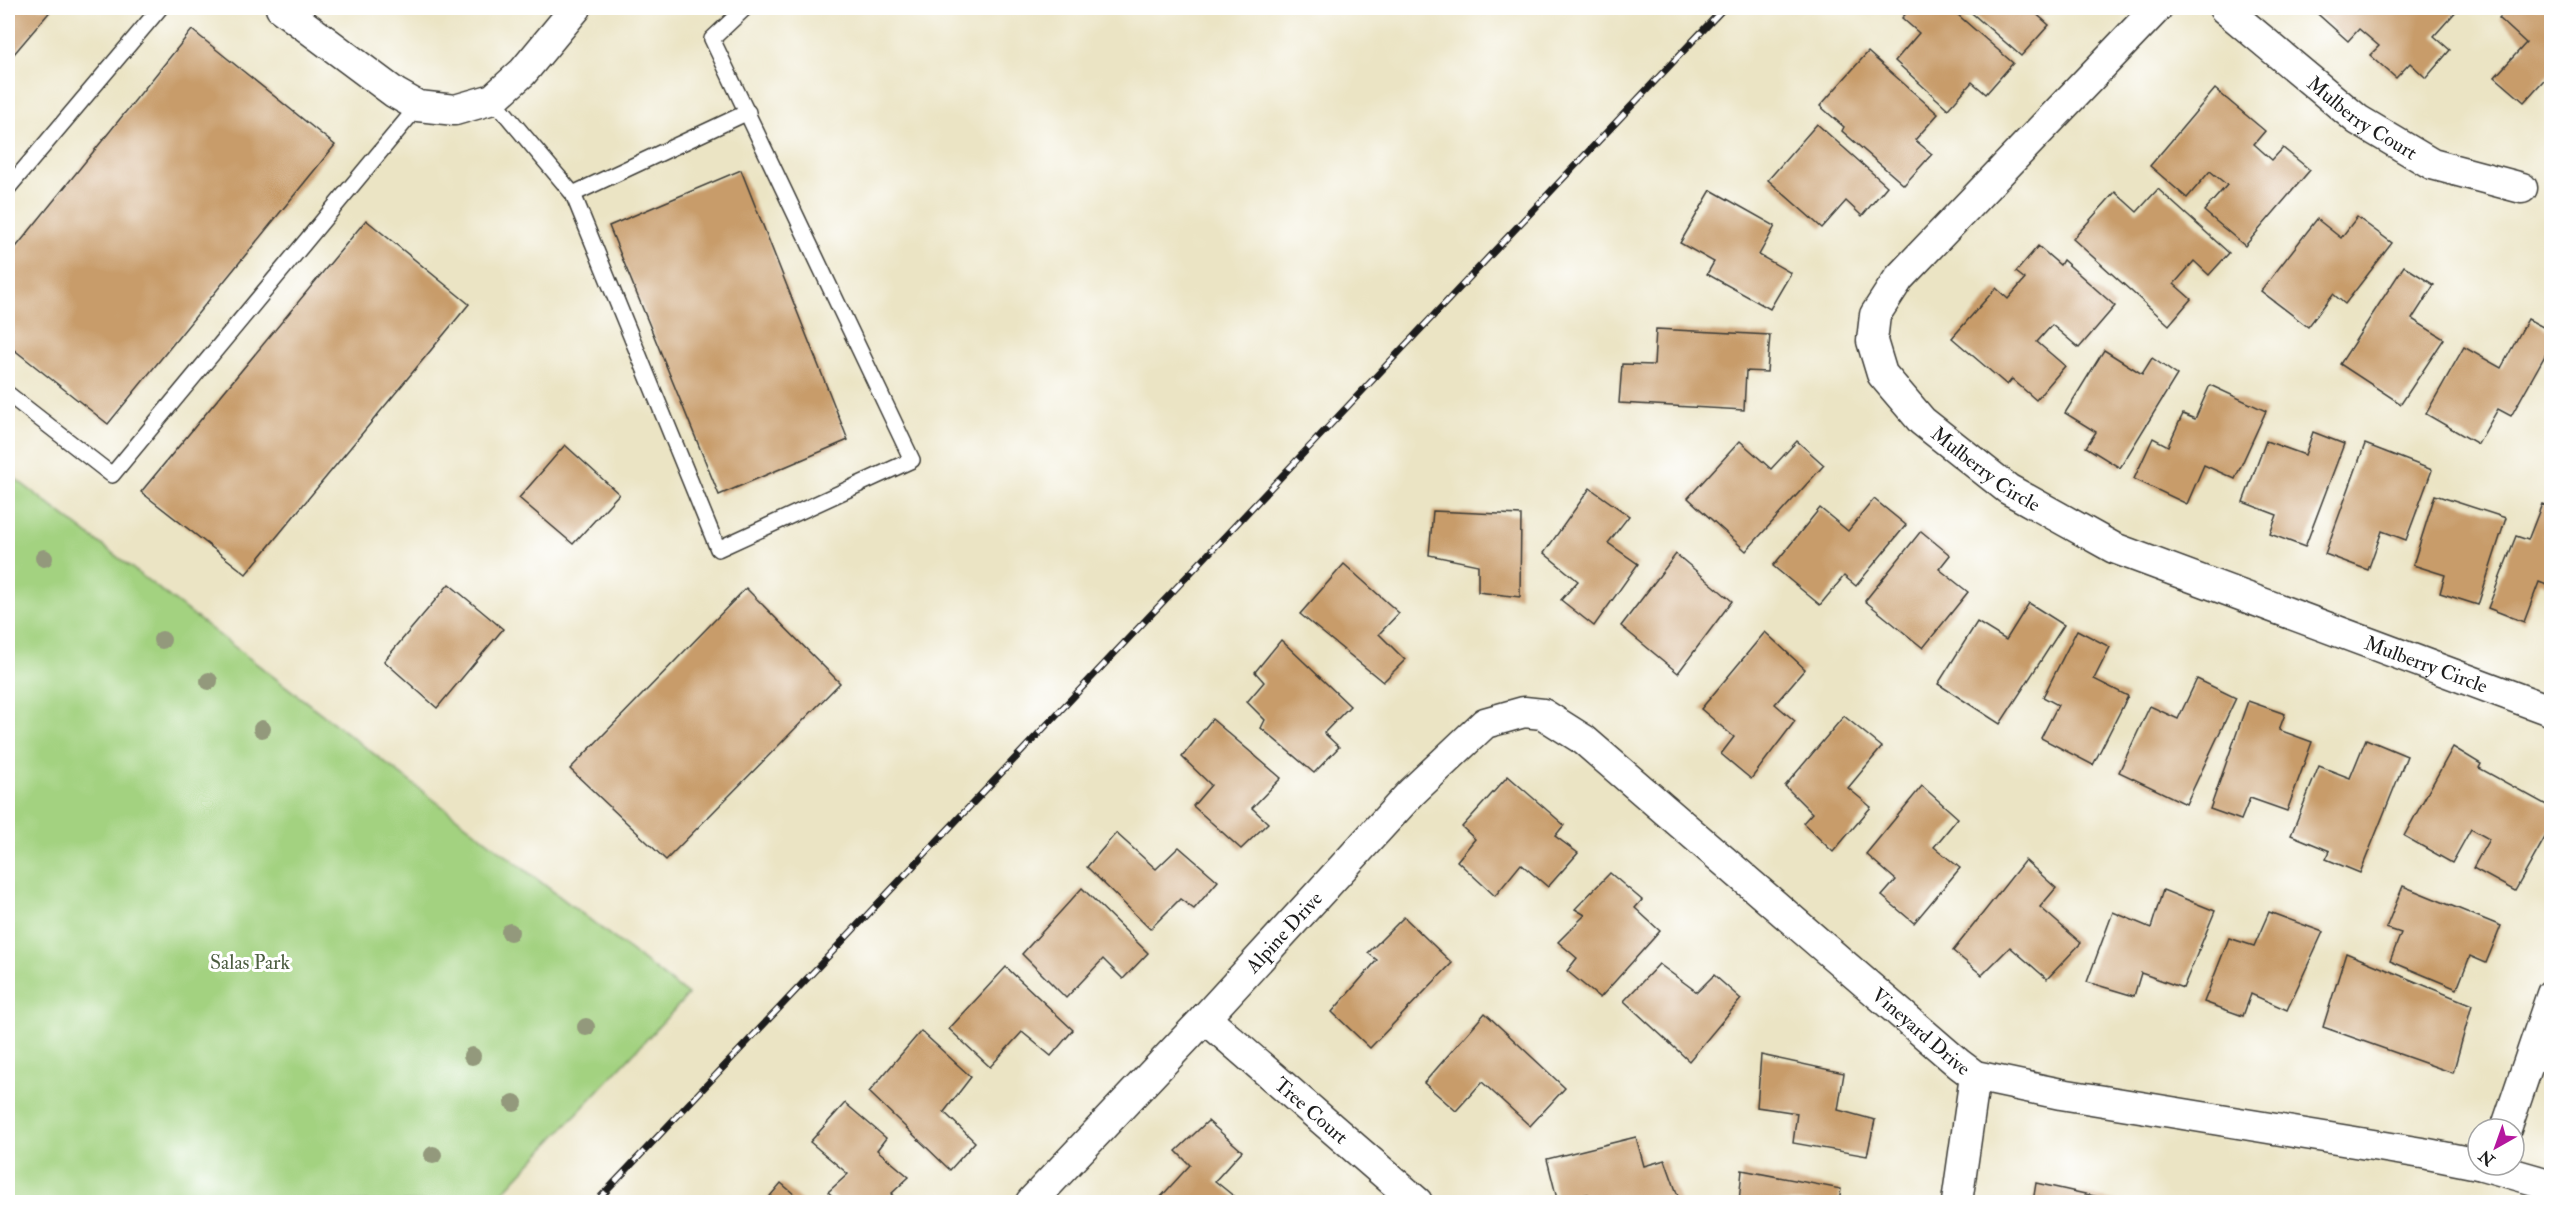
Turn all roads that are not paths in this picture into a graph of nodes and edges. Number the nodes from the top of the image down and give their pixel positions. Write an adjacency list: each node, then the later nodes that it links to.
1 (160, 8): 10 (lane)
2 (281, 8): 8 (street)
3 (576, 8): 7 (street)
4 (745, 8): 9 (lane)
5 (2157, 8): 14 (street, Mulberry Circle)
6 (2224, 8): 11 (street, Mulberry Court)
7 (493, 99): 8 (street); 12 (lane)
8 (418, 106): 13 (lane)
9 (748, 112): 12 (lane); 12 (lane)
10 (8, 188)
11 (2522, 188)
12 (573, 194)
13 (8, 394)
14 (2552, 711)
15 (1561, 726): 17 (street, Alpine Drive); 18 (street, Vineyard Drive)
16 (2552, 994): 19 (street)
17 (1205, 1018): 23 (street, Alpine Drive); 24 (street, Tree Court)
18 (1975, 1076): 20 (street, Vineyard Drive); 25 (street)
19 (2510, 1117)
20 (2466, 1161)
21 (2526, 1177): 22 (street, Vineyard Drive)
22 (2552, 1185)
23 (1030, 1203)
24 (1418, 1203)
25 (1957, 1203)

